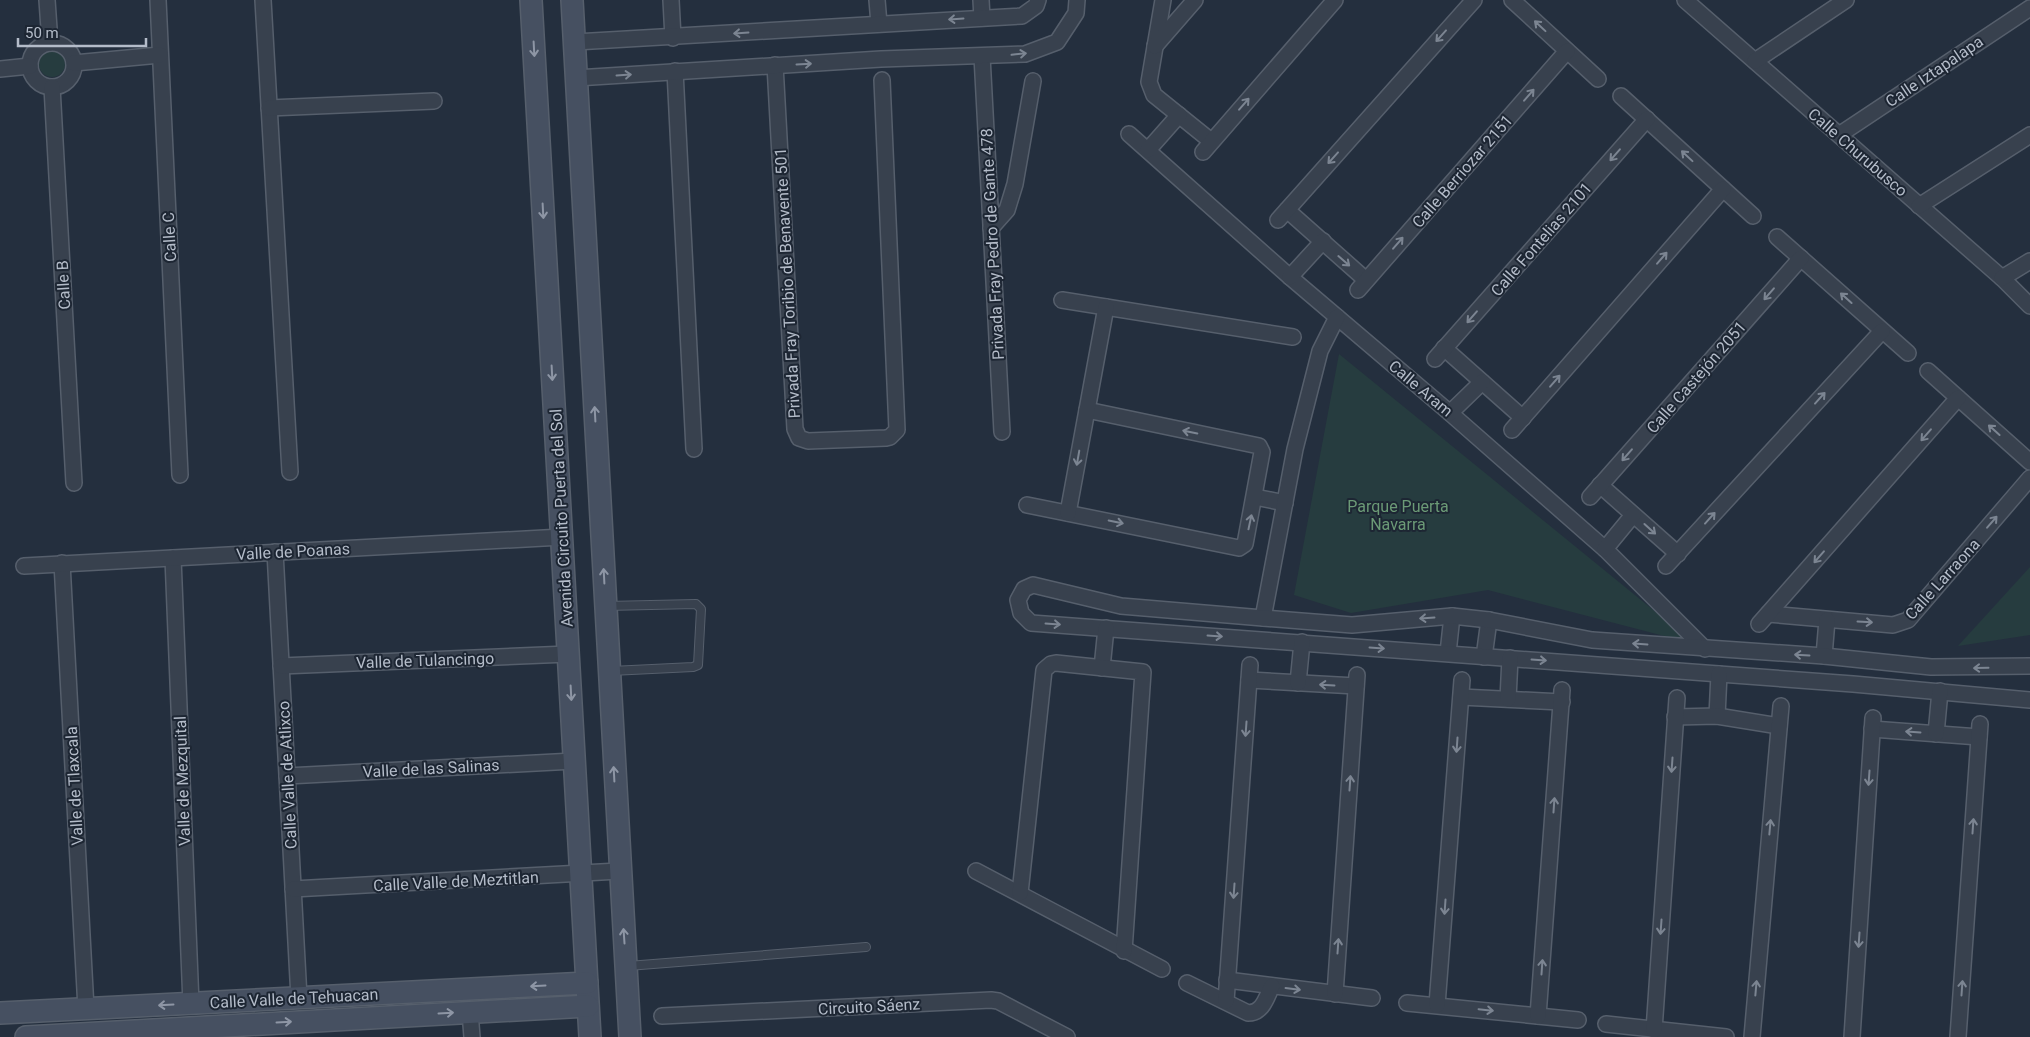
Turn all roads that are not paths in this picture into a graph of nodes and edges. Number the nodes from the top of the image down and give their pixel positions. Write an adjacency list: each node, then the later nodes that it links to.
1 (47, 0): 23 (street)
2 (158, 0): 26 (street, Calle C)
3 (263, 0): 41 (street)
4 (531, 0): 86 (street, Avenida Circuito Puerta del Sol, one-way to 86)
5 (572, 0): 22 (street)
6 (671, 0): 21 (street)
7 (877, 0): 20 (street)
8 (981, 0): 19 (street)
9 (1038, 0): 19 (street)
10 (1077, 0): 27 (street, one-way to 10)
11 (1163, 0): 24 (street)
12 (1195, 0): 24 (street)
13 (1335, 0): 42 (street, one-way to 13)
14 (1474, 0): 53 (street, one-way to 53)
15 (1512, 0): 25 (street, one-way to 15)
16 (1686, 0): 28 (street, Calle Churubusco)
17 (1846, 0): 28 (street)
18 (2030, 8): 45 (street, Calle Iztapalapa)
19 (982, 18): 20 (street, one-way to 20)
20 (879, 24): 21 (street, one-way to 21)
21 (673, 38): 22 (street)
22 (575, 42): 34 (street)
23 (50, 43): 29 (street); 30 (street)
24 (1155, 46): 42 (street)
25 (1567, 52): 35 (street); 53 (street, Calle Berriozar 2151, one-way to 25)
26 (160, 55): 29 (street); 76 (street, Calle C)
27 (982, 56): 31 (street, one-way to 27); 51 (street, Privada Fray Pedro de Gante 478)
28 (1755, 61): 45 (street, Calle Churubusco)
29 (74, 63): 38 (street)
30 (30, 66): 32 (street); 38 (street)
31 (775, 66): 33 (street); 36 (street, Privada Fray Toribio de Benavente 501)
32 (0, 69)
33 (675, 71): 34 (street, one-way to 33); 73 (street)
34 (576, 78): 94 (street, one-way to 34)
35 (1598, 79)
36 (882, 80)
37 (1032, 81): 51 (street)
38 (52, 87): 78 (street, Calle B)
39 (1621, 96): 43 (street)
40 (434, 101): 41 (street)
41 (269, 108): 75 (street)
42 (1179, 115): 47 (street)
43 (1647, 119): 48 (street, one-way to 43); 66 (street, Calle Fontelias 2101, one-way to 66)
44 (1129, 134): 47 (street, Calle Aram)
45 (1839, 135): 49 (street, Calle Churubusco)
46 (2030, 135): 49 (street)
47 (1148, 150): 56 (street, Calle Aram)
48 (1723, 189): 50 (street); 70 (street, one-way to 48)
49 (1919, 206): 57 (street, Calle Churubusco)
50 (1753, 216)
51 (991, 228): 72 (street, Privada Fray Pedro de Gante 478)
52 (1777, 237): 54 (street)
53 (1322, 242): 56 (street)
54 (1801, 258): 62 (street, one-way to 54); 79 (street, Calle Castejón 2051, one-way to 79)
55 (2030, 261): 57 (street)
56 (1290, 277): 61 (street, Calle Aram)
57 (2002, 278): 59 (street, Calle Churubusco)
58 (1062, 300): 60 (street)
59 (2030, 306)
60 (1106, 308): 63 (street); 68 (street)
61 (1337, 317): 69 (street, Calle Aram); 82 (street)
62 (1882, 331): 64 (street); 89 (street, one-way to 62)
63 (1293, 337)
64 (1908, 353)
65 (1928, 371): 67 (street)
66 (1482, 382): 69 (street); 70 (street)
67 (1958, 398): 74 (street, one-way to 67); 98 (street, Calle Larraona, one-way to 98)
68 (1087, 410): 80 (street, one-way to 68); 84 (street, one-way to 84)
69 (1450, 413): 87 (street, Calle Aram)
70 (1523, 418): 71 (street)
71 (1512, 430)
72 (1002, 432)
73 (694, 449)
74 (2030, 462)
75 (290, 472)
76 (180, 475)
77 (2030, 478): 98 (street, Calle Larraona, one-way to 77)
78 (74, 483)
79 (1600, 485): 81 (street, Calle Castejón 2051); 85 (street)
80 (1255, 497): 82 (street); 84 (street, one-way to 80)
81 (1590, 497)
82 (1285, 503): 96 (street)
83 (1027, 505): 84 (street)
84 (1068, 512)
85 (1633, 515): 87 (street); 89 (street, one-way to 89)
86 (562, 537): 88 (street, Valle de Poanas); 103 (street, Avenida Circuito Puerta del Sol)
87 (1605, 549): 101 (street, Calle Aram)
88 (275, 552): 90 (street, Valle de Poanas); 108 (street, Calle Valle de Atlixco)
89 (1678, 554): 93 (street)
90 (173, 558): 91 (street, Valle de Poanas); 147 (street, Valle de Mezquital)
91 (62, 563): 92 (street, Valle de Poanas); 150 (street, Valle de Tlaxcala)
92 (24, 566)
93 (1666, 566)
94 (606, 606): 111 (street); 111 (lane)
95 (1452, 616): 96 (street, one-way to 96); 97 (street); 102 (street)
96 (1263, 618): 99 (street, one-way to 99)
97 (1489, 620): 101 (street, one-way to 97); 105 (street)
98 (1827, 620): 104 (street)
99 (1106, 628): 100 (street, one-way to 100); 110 (street)
100 (1302, 642): 102 (street, one-way to 102); 115 (street)
101 (1705, 649): 104 (street, one-way to 101)
102 (1448, 653): 105 (street)
103 (568, 654): 108 (street, Valle de Tulancingo); 126 (street, Avenida Circuito Puerta del Sol, one-way to 126)
104 (1824, 656): 109 (street, one-way to 104)
105 (1484, 657): 106 (street)
106 (1510, 658): 112 (street, one-way to 112); 119 (street)
107 (1250, 664): 113 (street)
108 (281, 666): 127 (street, Calle Valle de Atlixco)
109 (2030, 666)
110 (1102, 668): 132 (street); 134 (street)
111 (609, 671): 128 (street, one-way to 111)
112 (1720, 674): 116 (street); 122 (street)
113 (1249, 680): 115 (street); 137 (street, one-way to 137)
114 (1462, 680): 117 (street)
115 (1298, 683): 141 (street, one-way to 115)
116 (1940, 691): 120 (street); 125 (street)
117 (1460, 697): 119 (street); 148 (street, one-way to 148)
118 (1677, 698): 123 (street)
119 (1508, 699): 154 (street, one-way to 119)
120 (2030, 700)
121 (1781, 706): 124 (street)
122 (1717, 716): 123 (street); 124 (street)
123 (1675, 717): 158 (street, one-way to 158)
124 (1779, 726): 165 (street, one-way to 124)
125 (1936, 734): 166 (street, one-way to 166); 167 (street, one-way to 125)
126 (574, 761): 127 (street, Valle de las Salinas); 130 (street, Avenida Circuito Puerta del Sol)
127 (287, 776): 131 (street, Calle Valle de Atlixco)
128 (619, 871): 130 (street, Calle Valle de Meztitlan); 135 (street, one-way to 128)
129 (976, 871): 132 (street)
130 (581, 874): 131 (street, Calle Valle de Meztitlan); 138 (street, Avenida Circuito Puerta del Sol)
131 (293, 889): 142 (street, Calle Valle de Atlixco)
132 (1020, 893): 134 (street)
133 (866, 947): 135 (lane)
134 (1124, 951): 136 (street)
135 (626, 966): 162 (street)
136 (1162, 969)
137 (1227, 980): 140 (street); 145 (street)
138 (587, 983): 142 (street, Calle Valle de Tehuacan, one-way to 142); 149 (street, Avenida Circuito Puerta del Sol)
139 (1187, 983): 145 (street)
140 (1272, 986): 141 (street, one-way to 141); 145 (street)
141 (1335, 994): 143 (street)
142 (299, 998): 144 (street, Calle Valle de Tehuacan)
143 (1372, 998)
144 (244, 1001): 147 (street, Calle Valle de Tehuacan); 156 (street)
145 (1226, 1001)
146 (1407, 1003): 148 (street)
147 (190, 1004): 150 (street, Calle Valle de Tehuacan, one-way to 150)
148 (1437, 1005): 154 (street, one-way to 154)
149 (588, 1006): 151 (street, Calle Valle de Tehuacan); 161 (street, Avenida Circuito Puerta del Sol)
150 (86, 1009): 152 (street, Calle Valle de Tehuacan)
151 (470, 1012): 156 (street, Calle Valle de Tehuacan, one-way to 151); 160 (street)
152 (0, 1014)
153 (662, 1016): 163 (street, Circuito Sáenz)
154 (1538, 1016): 155 (street)
155 (1578, 1020)
156 (245, 1024): 159 (street, Calle Valle de Tehuacan)
157 (1606, 1024): 158 (street)
158 (1654, 1030): 164 (street)
159 (26, 1037)
160 (472, 1037)
161 (590, 1037)
162 (630, 1037)
163 (1067, 1037)
164 (1726, 1037)
165 (1752, 1037)
166 (1852, 1037)
167 (1958, 1037)

